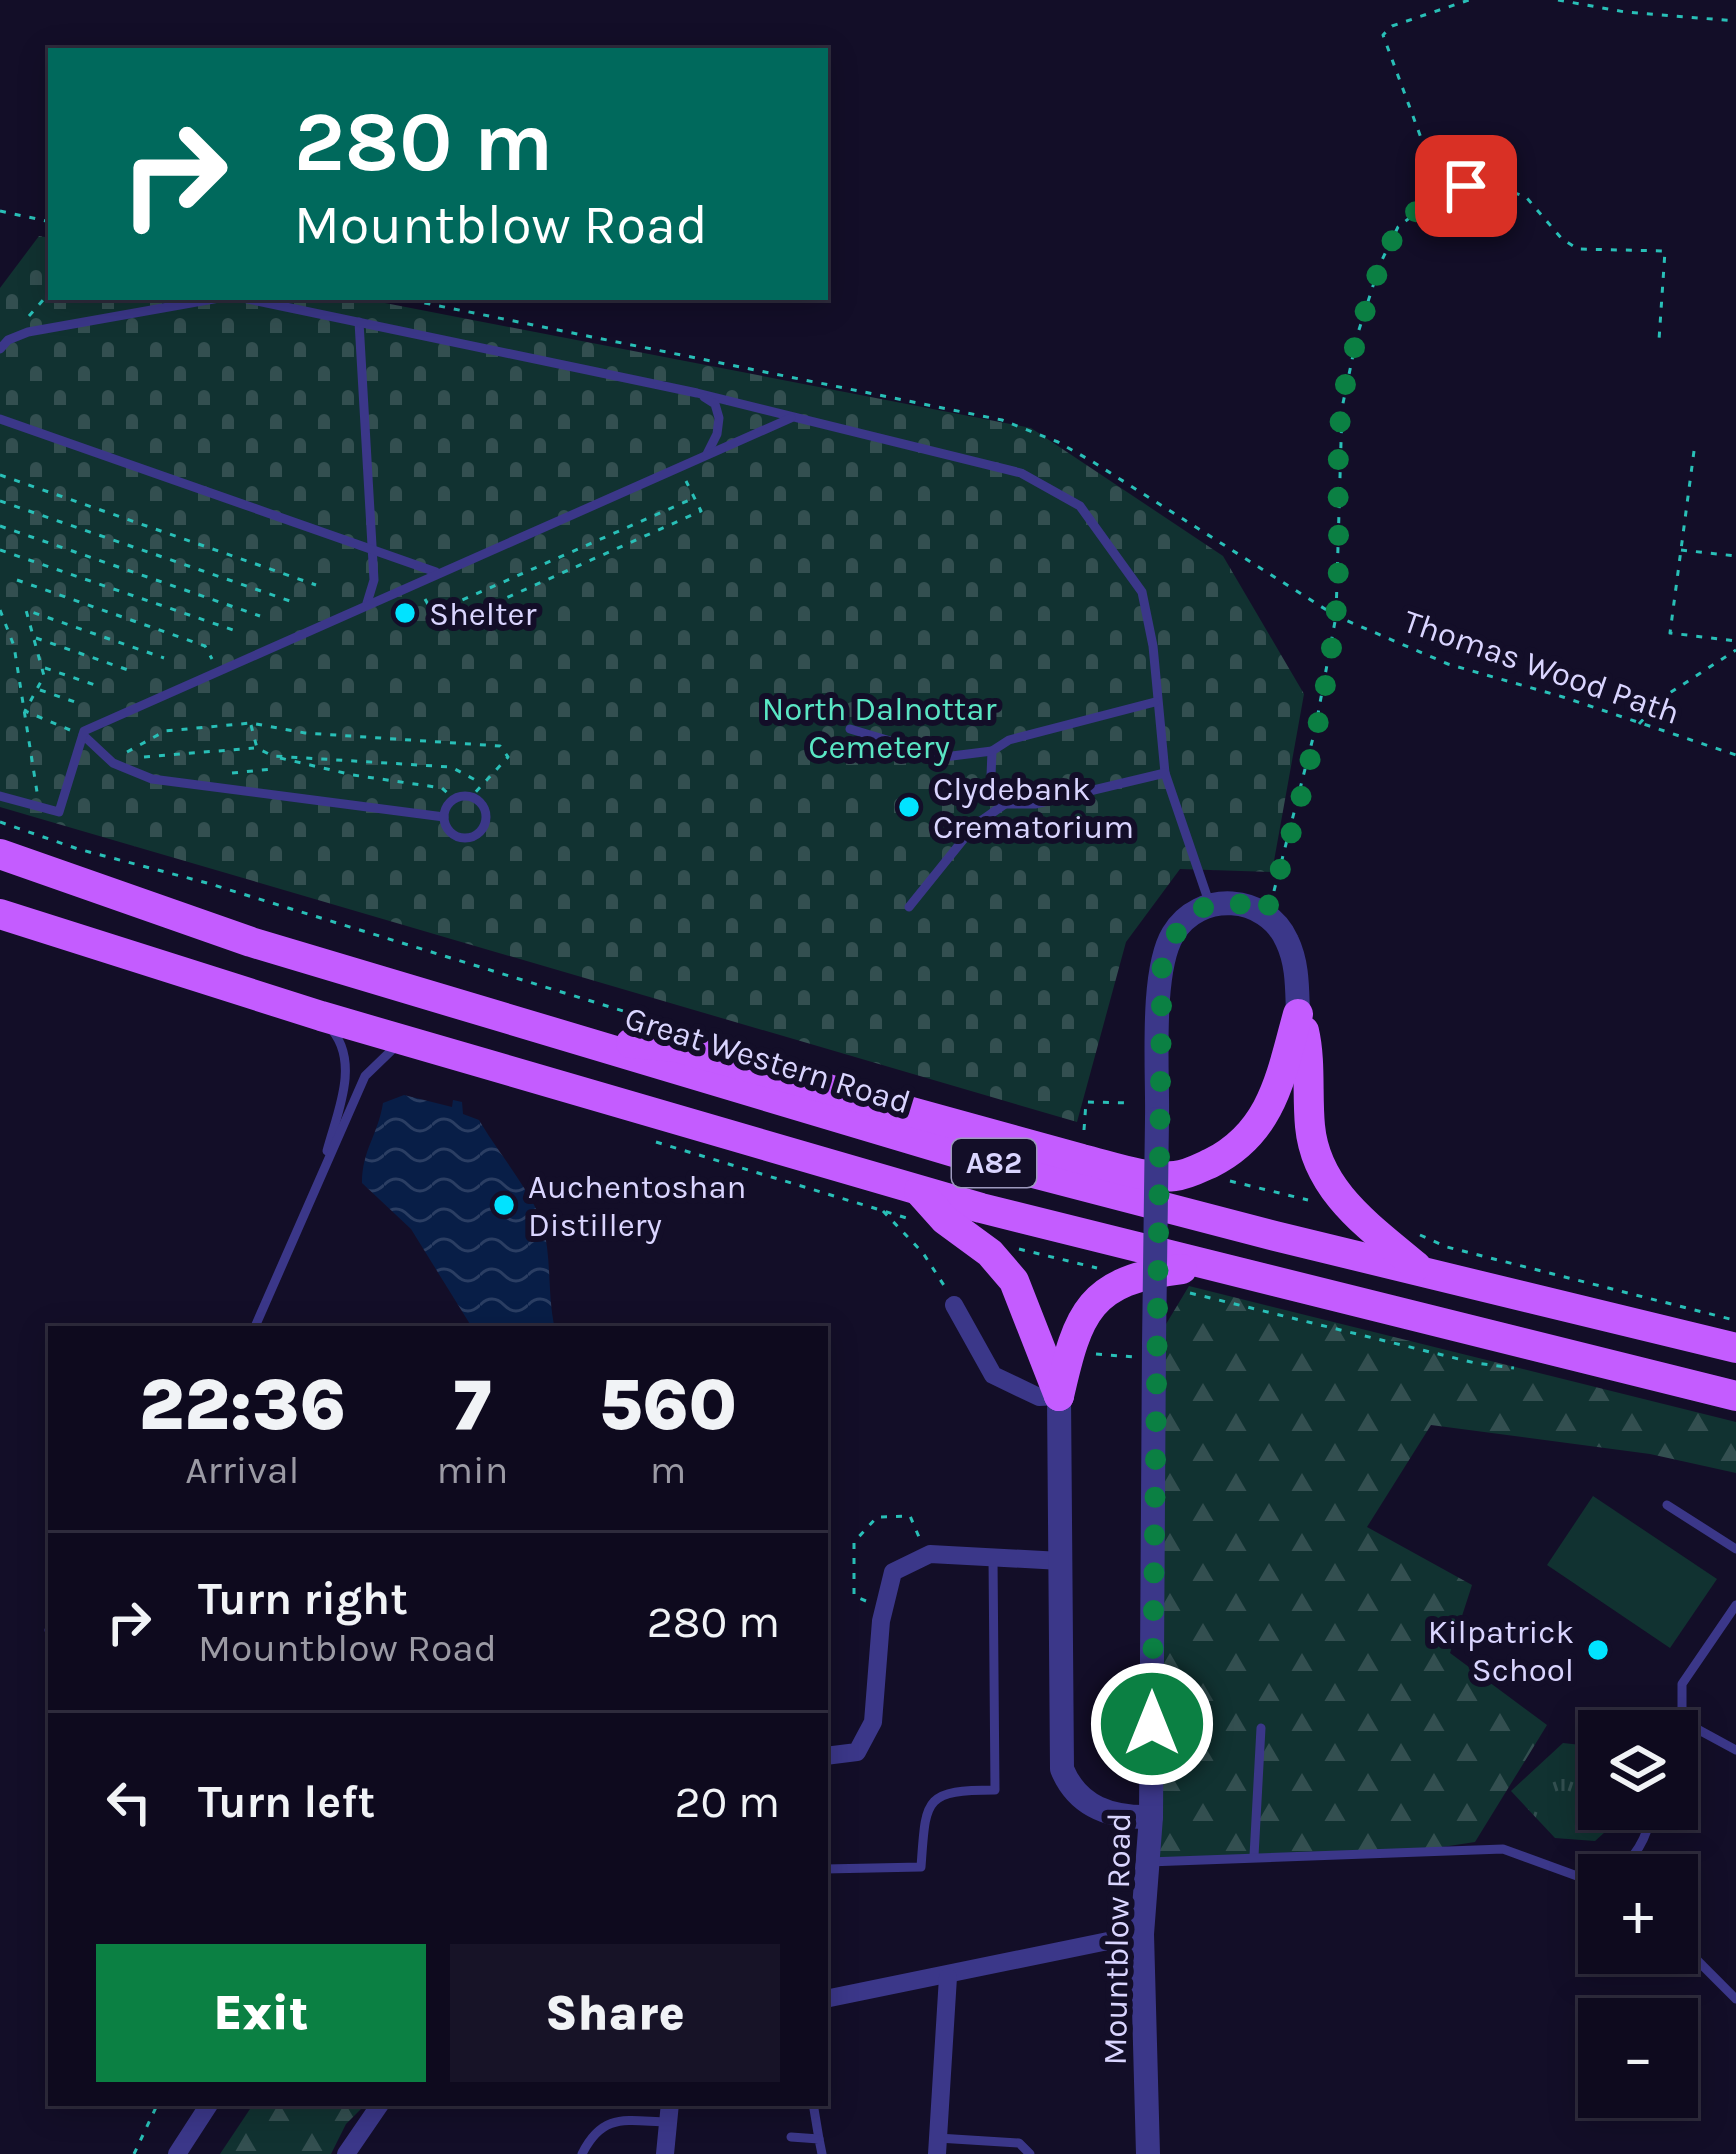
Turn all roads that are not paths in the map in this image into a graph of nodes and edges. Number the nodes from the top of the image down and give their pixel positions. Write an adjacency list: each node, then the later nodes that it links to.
1 (208, 300): 4 (lane)
2 (253, 300): 3 (lane)
3 (359, 322): 5 (lane); 9 (lane)
4 (0, 349)
5 (697, 393): 6 (lane); 8 (lane)
6 (794, 416): 8 (lane); 12 (lane)
7 (0, 419): 9 (lane)
8 (707, 454): 10 (lane)
9 (371, 550): 10 (lane); 11 (lane)
10 (436, 572): 11 (lane)
11 (367, 604): 14 (lane)
12 (1155, 702): 15 (lane); 16 (lane)
13 (850, 729): 15 (lane)
14 (82, 735): 17 (lane); 19 (lane)
15 (992, 751): 18 (lane)
16 (1165, 773): 18 (lane); 21 (lane)
17 (0, 796)
18 (1005, 804): 22 (lane)
19 (444, 817): 19 (lane)
20 (0, 854): 26 (main road, Great Western Road / A82)
21 (1210, 905): 24 (street); 47 (street, Mountblow Road, bridge)
22 (909, 907)
23 (0, 914): 25 (main road, A82)
24 (1298, 1014): 26 (main road); 31 (main road)
25 (321, 1016): 27 (main road, A82); 28 (lane)
26 (572, 1038): 31 (main road, Great Western Road / A82)
27 (410, 1041): 28 (lane); 29 (main road, A82)
28 (320, 1179): 33 (lane)
29 (919, 1191): 30 (main road, A82); 35 (main road)
30 (1206, 1267): 35 (main road, A82); 36 (main road, A82)
31 (1421, 1270): 34 (main road, Great Western Road / A82)
32 (954, 1305): 35 (street)
33 (255, 1326)
34 (1736, 1348)
35 (1059, 1396): 40 (street)
36 (1736, 1396)
37 (1667, 1505): 38 (lane)
38 (1736, 1549)
39 (994, 1558): 40 (street); 46 (street); 50 (lane)
40 (1061, 1561): 47 (street)
41 (1736, 1605): 42 (lane)
42 (1682, 1710)
43 (1261, 1728): 48 (lane)
44 (1698, 1730): 45 (lane)
45 (1736, 1750)
46 (828, 1756)
47 (1151, 1817): 49 (street, Mountblow Road)
48 (1254, 1856): 49 (lane); 51 (lane)
49 (1148, 1862): 52 (street, Mountblow Road)
50 (828, 1869)
51 (1578, 1876)
52 (1142, 1934): 54 (street); 70 (street, Mountblow Road)
53 (1698, 1961): 56 (lane)
54 (948, 1977): 55 (street); 63 (street)
55 (828, 1998)
56 (1736, 1999)
57 (208, 2106): 64 (street)
58 (378, 2106): 65 (street)
59 (814, 2106): 62 (lane)
60 (669, 2112): 66 (lane); 67 (street)
61 (791, 2138): 62 (lane)
62 (819, 2139): 68 (lane)
63 (938, 2146): 69 (lane)
64 (177, 2154)
65 (346, 2154)
66 (582, 2154)
67 (665, 2154)
68 (822, 2154)
69 (1030, 2154)
70 (1148, 2154)

